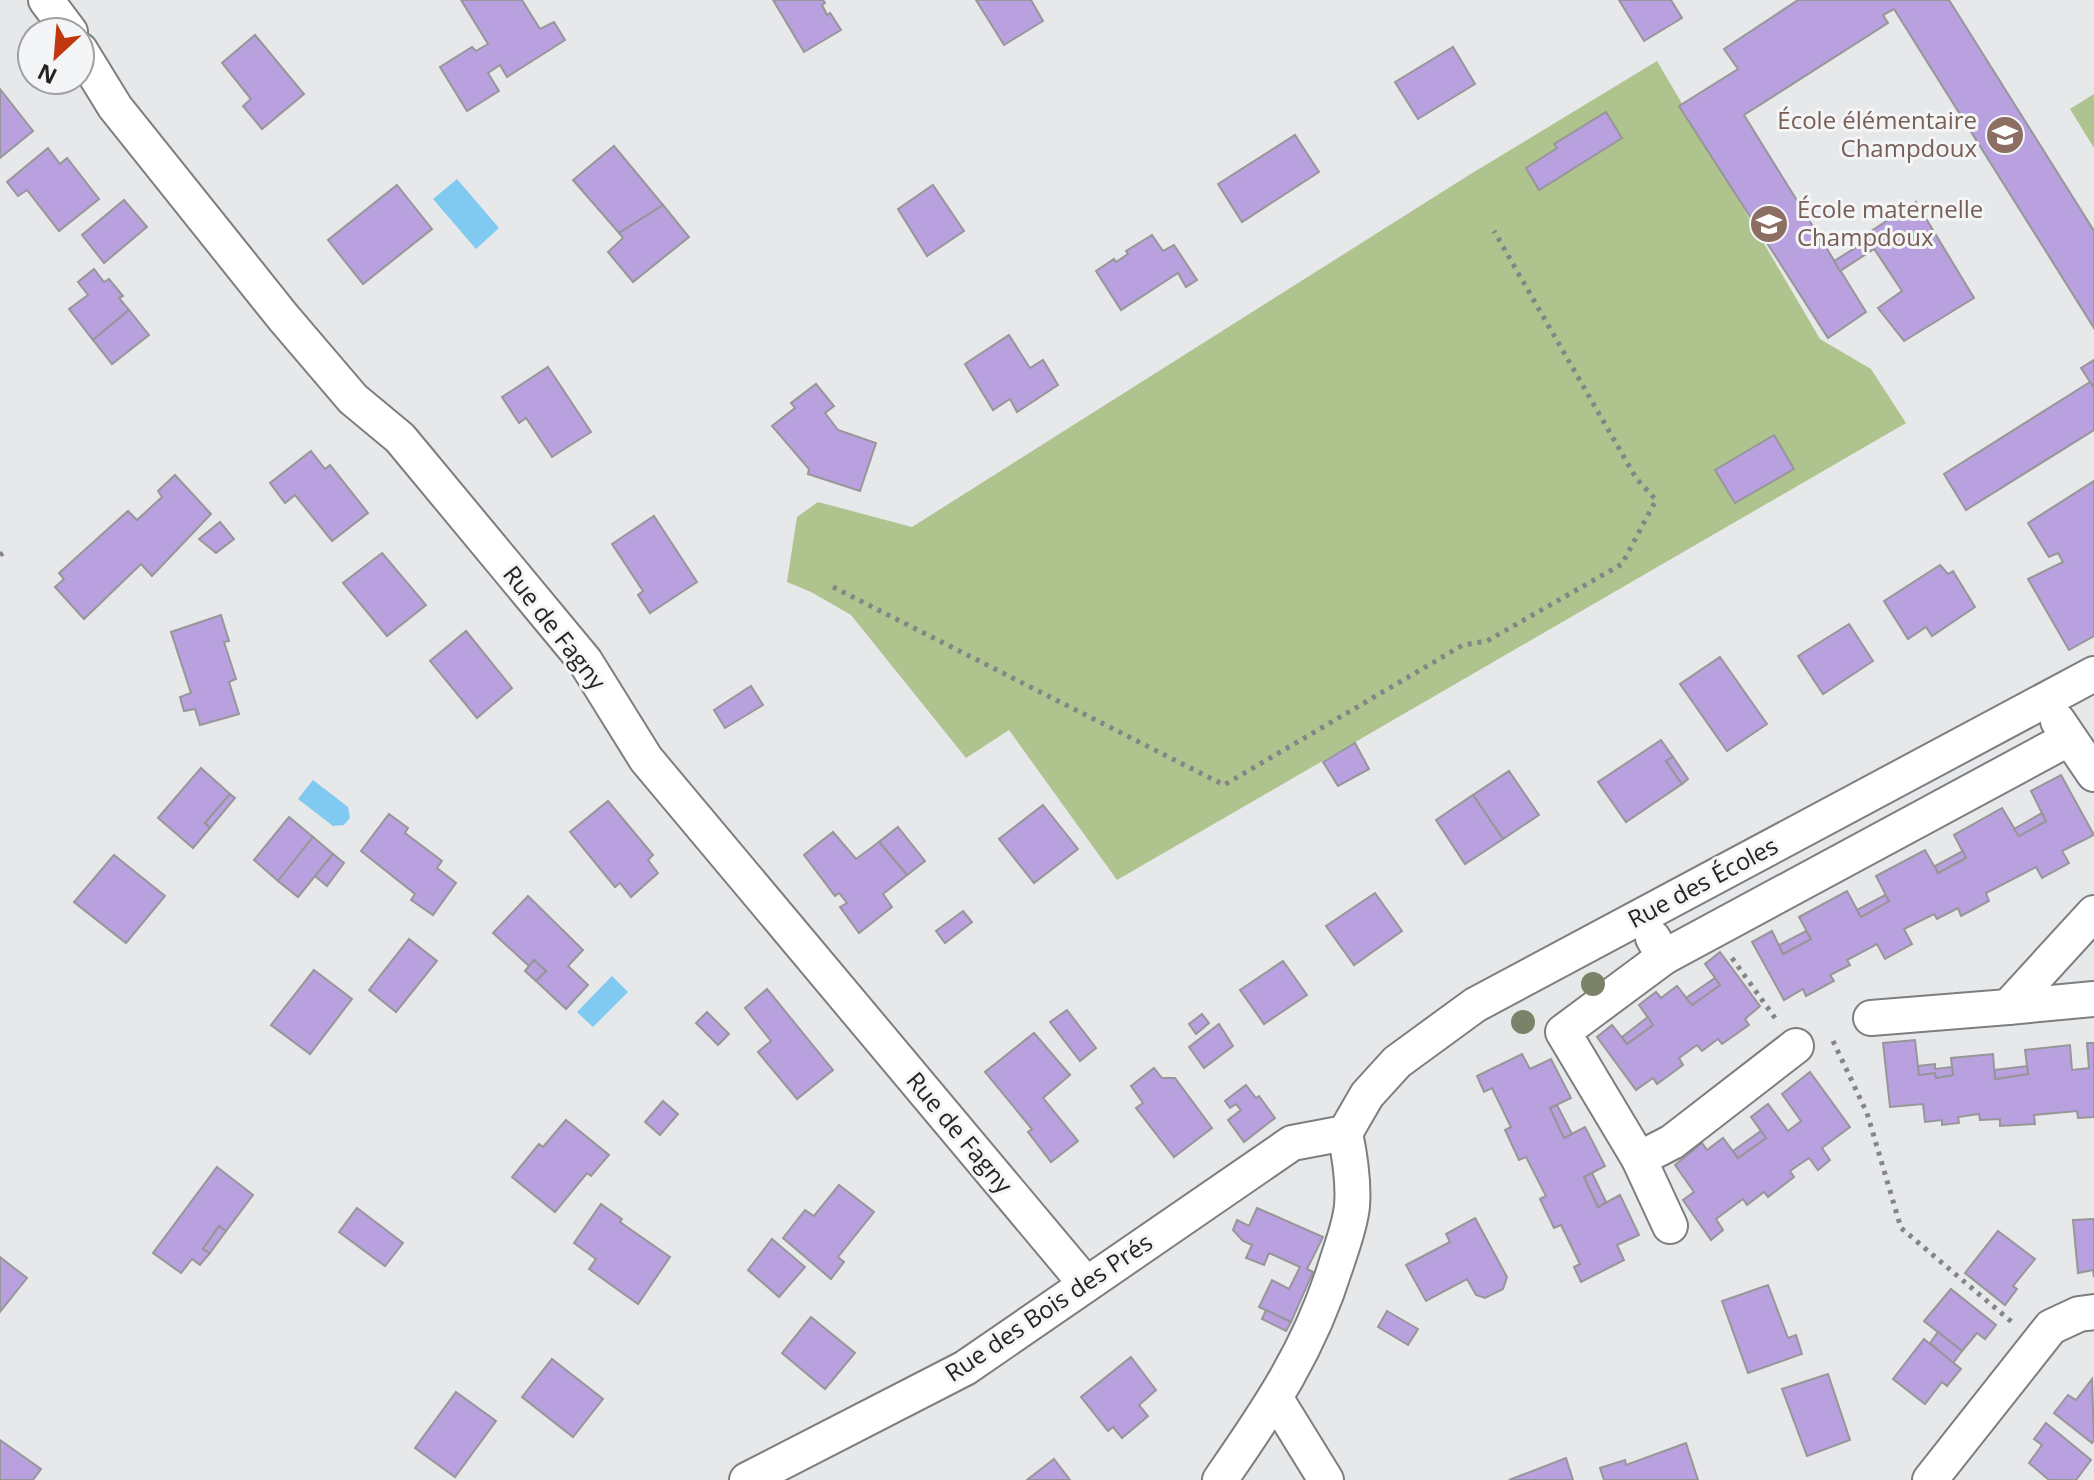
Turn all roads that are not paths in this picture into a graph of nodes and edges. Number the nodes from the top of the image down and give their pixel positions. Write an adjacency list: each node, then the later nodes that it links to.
1 (96, 76): 16 (street, Rue de Fagny)
2 (2094, 674): 3 (street, Rue des Écoles)
3 (2045, 700): 4 (street); 7 (street, Rue des Écoles)
4 (2068, 739): 5 (street); 8 (street)
5 (2094, 774)
6 (2094, 913): 10 (street)
7 (1642, 916): 8 (street); 13 (street, Rue des Écoles)
8 (1664, 957): 14 (street)
9 (2094, 999): 10 (street)
10 (2008, 1007): 11 (street)
11 (1871, 1018)
12 (1796, 1046): 14 (street)
13 (1345, 1133): 16 (street, Rue des Bois des Prés); 18 (street)
14 (1639, 1159): 15 (street)
15 (1670, 1226)
16 (1086, 1284): 19 (street, Rue des Bois des Prés)
17 (2094, 1312): 22 (street)
18 (1276, 1399): 20 (street); 21 (street)
19 (747, 1480)
20 (1220, 1480)
21 (1326, 1480)
22 (1930, 1480)

